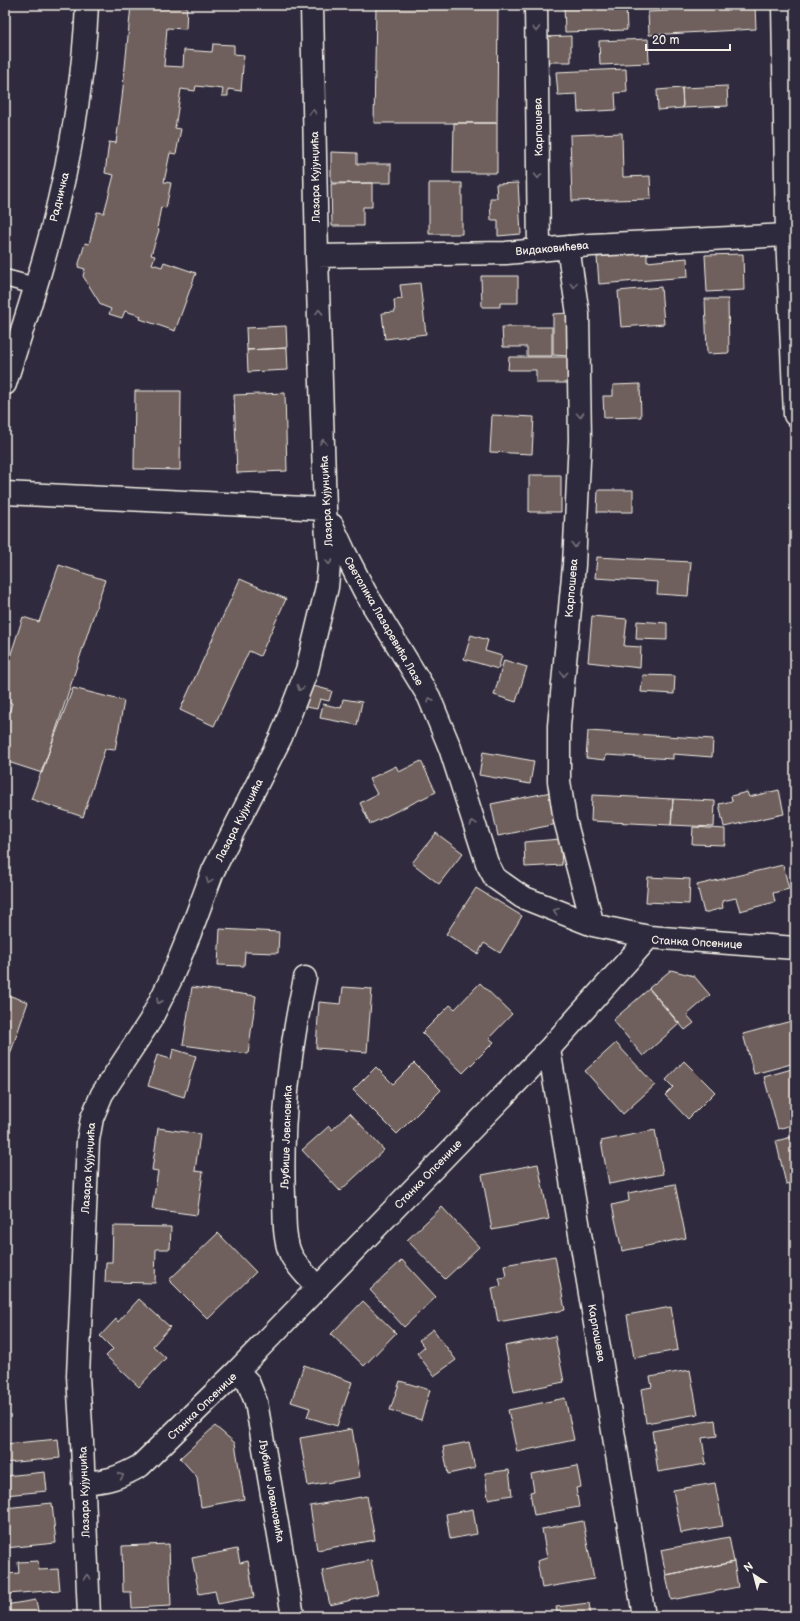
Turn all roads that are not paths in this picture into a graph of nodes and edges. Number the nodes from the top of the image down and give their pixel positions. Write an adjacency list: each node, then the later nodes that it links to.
1 (87, 5): 10 (street, Радничка)
2 (312, 5): 8 (street, Лазара Кујунџића, one-way to 2)
3 (536, 5): 7 (street, Карпошева, one-way to 7)
4 (783, 5): 5 (street)
5 (787, 235): 6 (street, Видаковићева); 12 (street)
6 (568, 247): 7 (street, Видаковићева); 15 (street, Карпошева, one-way to 15)
7 (539, 250): 8 (street, Видаковићева)
8 (317, 256): 14 (street, Лазара Кујунџића, one-way to 8)
9 (5, 278): 10 (lane)
10 (35, 286): 11 (street, Радничка)
11 (5, 384)
12 (795, 415)
13 (5, 493): 14 (street)
14 (326, 509): 15 (street, Светолика Лазаревића Лазе, one-way to 14); 22 (street, Лазара Кујунџића, one-way to 22)
15 (593, 925): 16 (street, Светолика Лазаревића Лазе)
16 (649, 937): 17 (street, Станка Опсенице); 19 (street, Станка Опсенице)
17 (795, 948)
18 (306, 978): 20 (street, Љубише Јовановића)
19 (549, 1049): 20 (street, Станка Опсенице); 25 (street, Карпошева)
20 (318, 1288): 21 (street, Станка Опсенице)
21 (237, 1371): 22 (street, Станка Опсенице, one-way to 21); 24 (street, Љубише Јовановића)
22 (83, 1483): 23 (street, Лазара Кујунџића, one-way to 22)
23 (89, 1616)
24 (293, 1616)
25 (644, 1616)

